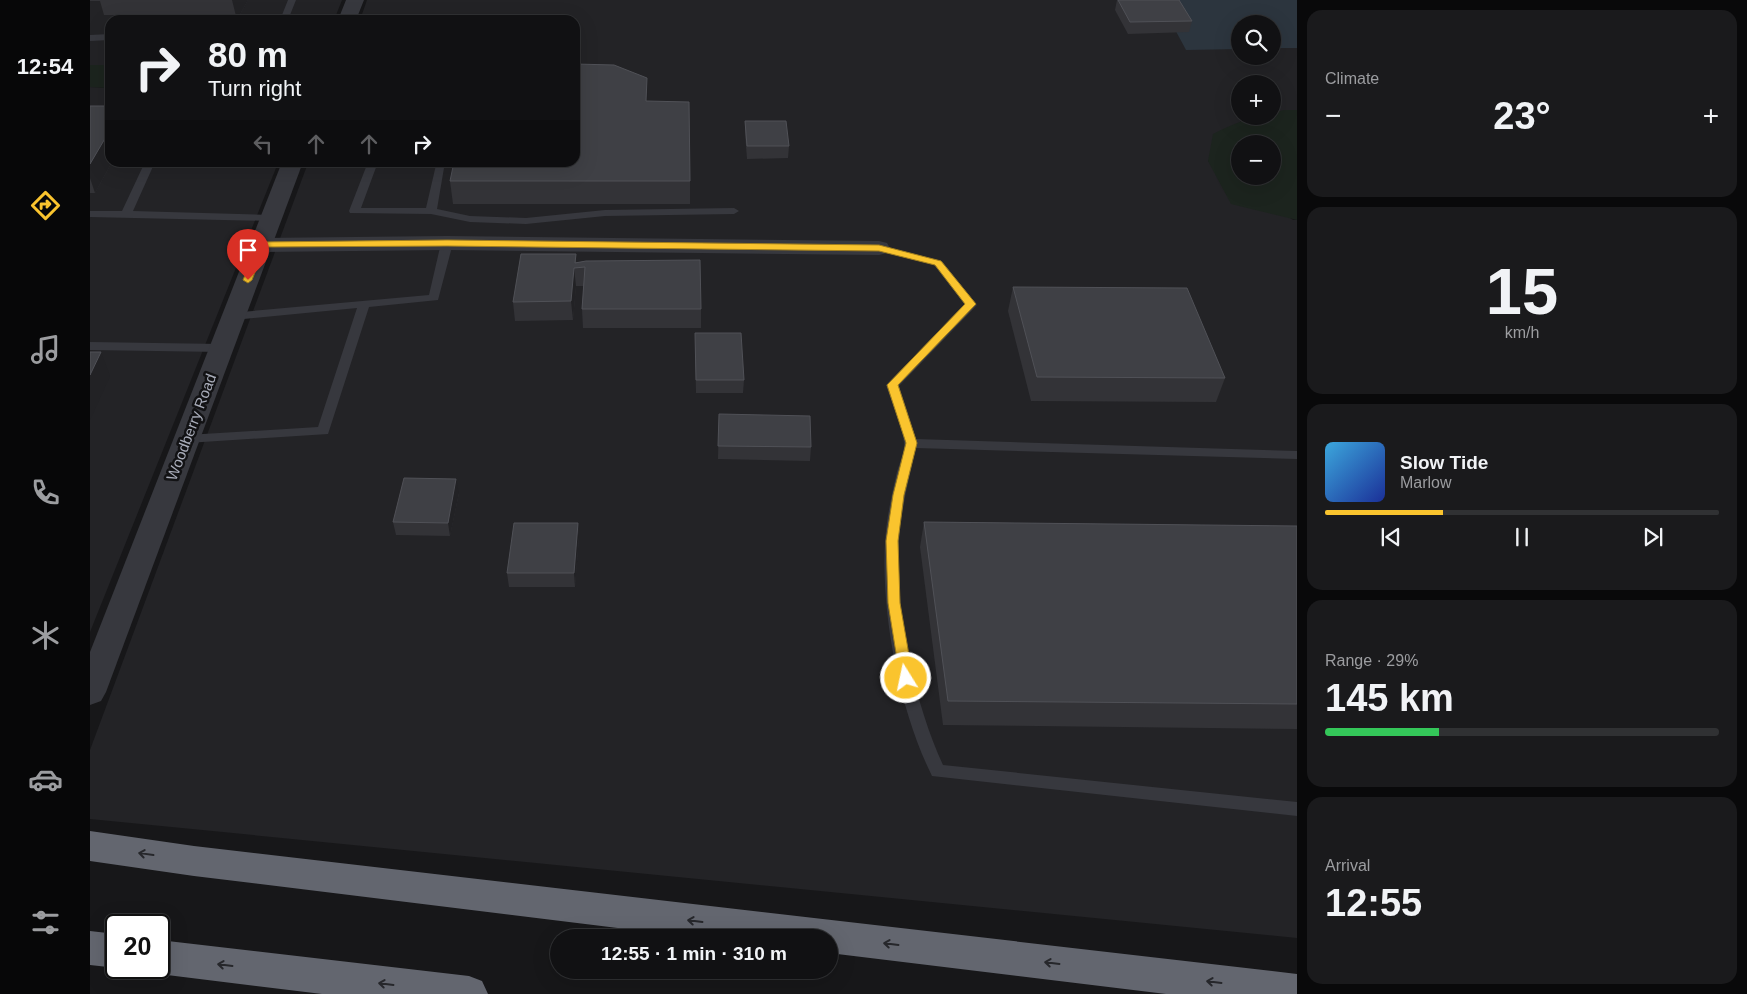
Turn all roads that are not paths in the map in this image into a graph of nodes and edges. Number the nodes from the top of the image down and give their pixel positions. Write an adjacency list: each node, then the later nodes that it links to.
1 (292, 0): 3 (lane)
2 (355, 0): 4 (street)
3 (286, 15)
4 (349, 15)
5 (90, 38): 6 (lane)
6 (105, 38)
7 (148, 167): 14 (lane)
8 (290, 167): 15 (street, Woodberry Road)
9 (370, 167): 11 (lane)
10 (440, 167): 11 (lane)
11 (431, 211): 12 (lane)
12 (734, 211)
13 (90, 214): 14 (lane)
14 (126, 214): 15 (lane)
15 (271, 218): 17 (street, Woodberry Road)
16 (447, 243): 17 (street); 18 (street); 19 (lane)
17 (261, 245): 20 (street, Woodberry Road)
18 (879, 248): 24 (lane)
19 (364, 305): 20 (lane); 23 (lane)
20 (234, 316): 22 (street, Woodberry Road)
21 (90, 346): 22 (lane)
22 (221, 348): 23 (street, Woodberry Road)
23 (187, 439): 26 (street, Woodberry Road)
24 (911, 443): 25 (lane); 27 (lane)
25 (1297, 456)
26 (90, 692)
27 (1297, 809)
28 (90, 846): 32 (highway, one-way to 28)
29 (90, 948): 30 (highway)
30 (105, 950)
31 (170, 958): 33 (highway, one-way to 31)
32 (1297, 992)
33 (469, 994)

